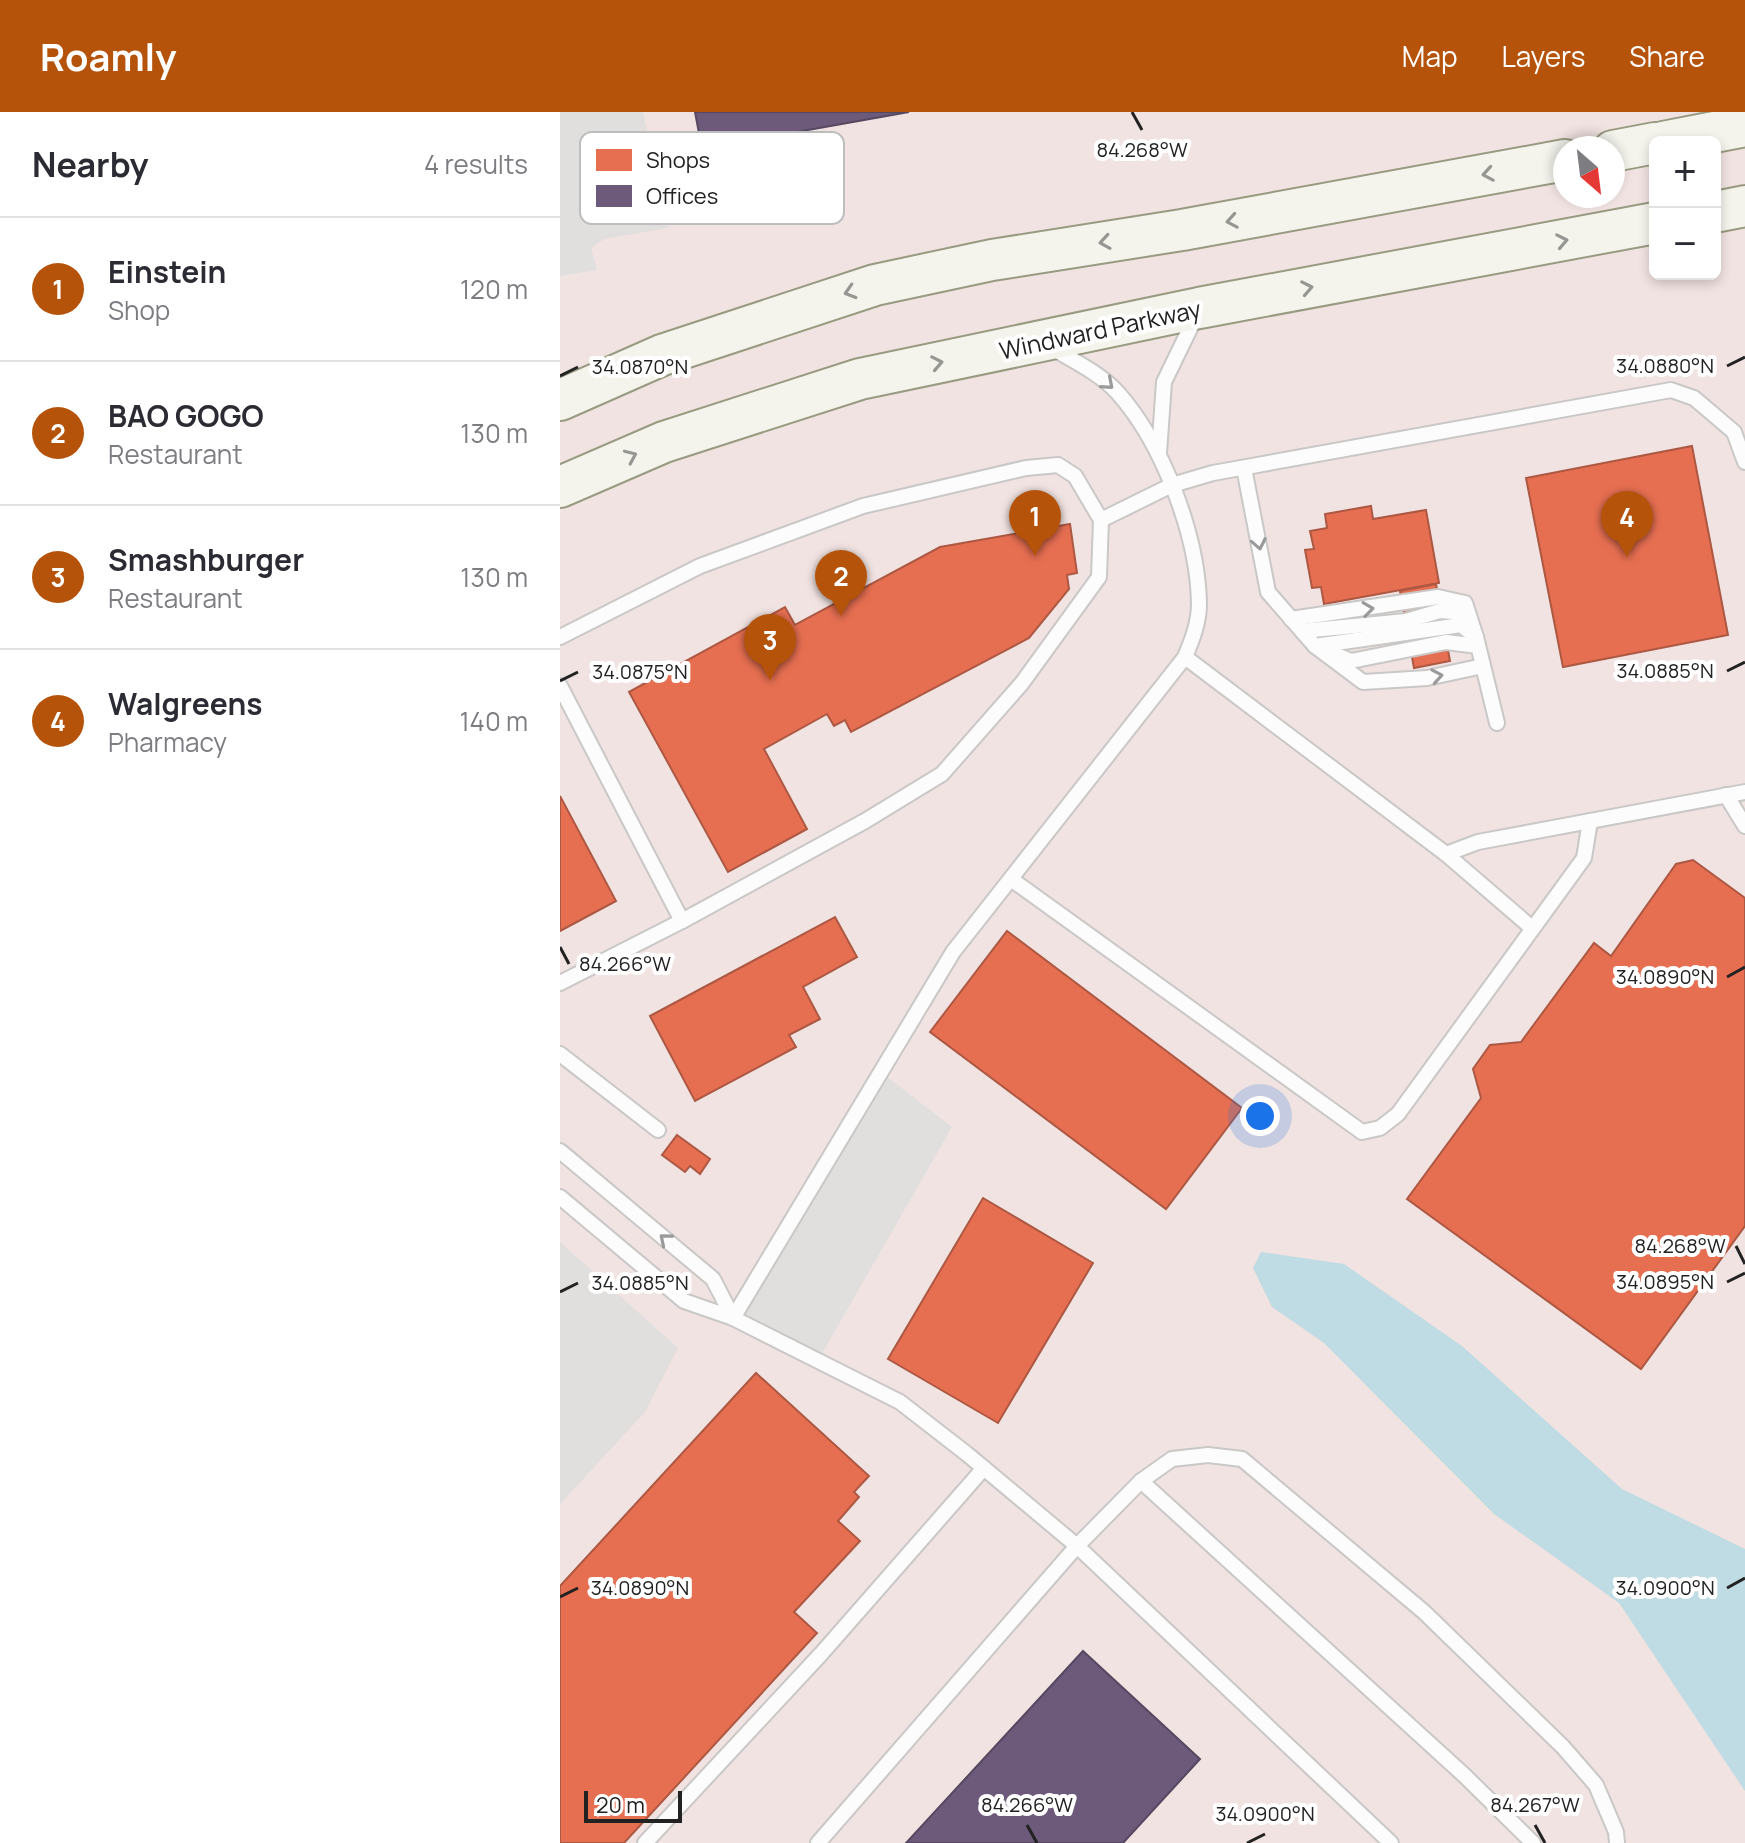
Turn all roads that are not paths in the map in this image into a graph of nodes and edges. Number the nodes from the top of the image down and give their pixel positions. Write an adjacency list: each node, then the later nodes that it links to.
1 (1716, 123): 2 (main road); 3 (main road)
2 (1745, 126)
3 (1680, 136)
4 (1649, 144): 5 (main road)
5 (1625, 149)
6 (1553, 162): 14 (main road, one-way to 14)
7 (1745, 206): 8 (main road)
8 (1721, 211)
9 (1649, 224): 12 (main road, Windward Parkway, one-way to 9)
10 (1721, 229): 11 (main road)
11 (1745, 233)
12 (1199, 308): 13 (main road, Windward Parkway); 15 (lane)
13 (1042, 342): 15 (lane, one-way to 15); 19 (main road, Windward Parkway, one-way to 13)
14 (560, 400)
15 (1159, 453): 18 (lane)
16 (1745, 462): 17 (lane)
17 (1244, 468): 18 (lane); 22 (lane, one-way to 22)
18 (1172, 485): 20 (lane); 27 (lane)
19 (560, 487)
20 (1101, 520): 24 (lane); 37 (lane)
21 (1468, 613): 22 (lane, one-way to 21); 23 (lane); 25 (lane)
22 (1291, 619): 23 (lane)
23 (1302, 631): 26 (lane)
24 (560, 637)
25 (1477, 642): 26 (lane); 28 (lane)
26 (1315, 646): 28 (lane, one-way to 28)
27 (1185, 657): 35 (lane); 36 (lane)
28 (1483, 666): 30 (lane)
29 (560, 686): 37 (lane)
30 (1497, 723)
31 (1745, 792): 32 (lane)
32 (1726, 795): 33 (lane); 34 (lane)
33 (1590, 821): 35 (lane); 38 (lane)
34 (1745, 826)
35 (1446, 854): 38 (lane)
36 (1011, 879): 38 (lane); 44 (lane)
37 (682, 921): 39 (lane)
38 (1532, 928)
39 (560, 983)
40 (560, 1054): 41 (lane)
41 (658, 1130)
42 (560, 1151): 44 (lane, one-way to 42)
43 (560, 1197): 44 (lane)
44 (733, 1318): 45 (lane)
45 (984, 1468): 47 (lane); 48 (lane)
46 (1141, 1481): 47 (lane); 51 (lane); 52 (lane)
47 (1077, 1546): 49 (lane); 50 (lane)
48 (645, 1843)
49 (818, 1843)
50 (1391, 1843)
51 (1533, 1843)
52 (1617, 1843)

